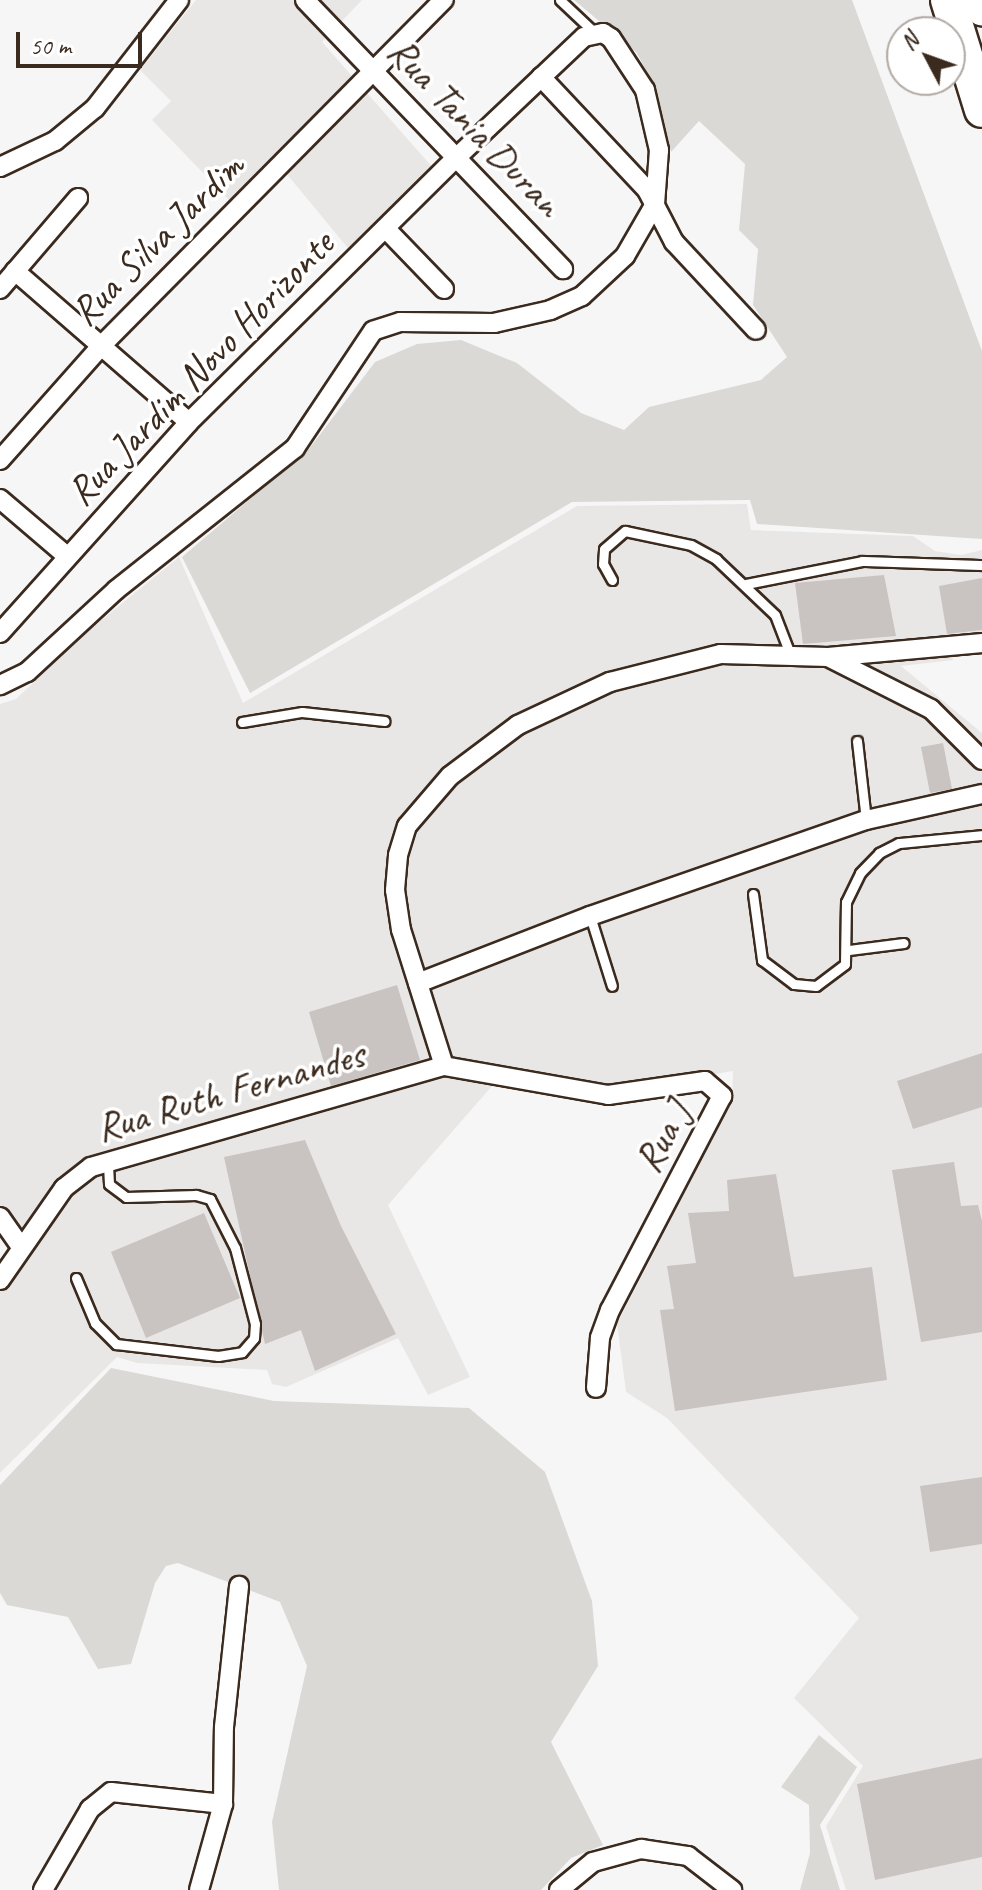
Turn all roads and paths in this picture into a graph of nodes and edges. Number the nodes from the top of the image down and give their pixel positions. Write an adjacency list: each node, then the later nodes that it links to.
1 (179, 0): 13 (street)
2 (305, 0): 9 (street, Rua Tania Duran)
3 (444, 0): 9 (street, Rua Silva Jardim)
4 (560, 0): 8 (lane)
5 (948, 0): 11 (highway)
6 (979, 0): 7 (highway)
7 (982, 8)
8 (594, 32): 10 (street, Rua Jardim Novo Horizonte); 15 (street)
9 (372, 75): 12 (street, Rua Tania Duran); 22 (street, Rua Silva Jardim)
10 (541, 77): 12 (street, Rua Jardim Novo Horizonte); 15 (street)
11 (982, 110)
12 (456, 158): 16 (street, Rua Jardim Novo Horizonte); 17 (street, Rua Tania Duran)
13 (0, 167)
14 (78, 198): 18 (street)
15 (655, 204): 21 (street); 34 (street)
16 (387, 230): 20 (street); 23 (street, Rua Jardim Novo Horizonte)
17 (563, 269)
18 (15, 271): 19 (street); 22 (street)
19 (0, 289)
20 (444, 289)
21 (756, 330)
22 (102, 345): 23 (street); 24 (street, Rua Silva Jardim)
23 (189, 422): 26 (street, Rua Jardim Novo Horizonte)
24 (0, 460)
25 (0, 499): 26 (street)
26 (67, 556): 30 (street, Rua Jardim Novo Horizonte)
27 (982, 565): 29 (lane)
28 (612, 580): 29 (lane)
29 (746, 584): 32 (lane)
30 (0, 633)
31 (982, 643): 33 (street)
32 (790, 654): 33 (street); 46 (street)
33 (828, 657): 38 (street)
34 (0, 685)
35 (385, 721): 36 (lane)
36 (242, 722)
37 (857, 741): 40 (lane)
38 (982, 760)
39 (982, 794): 40 (street)
40 (866, 820): 43 (street)
41 (982, 835): 45 (lane)
42 (753, 894): 45 (lane)
43 (590, 916): 46 (street); 47 (lane)
44 (904, 943): 45 (lane)
45 (849, 950)
46 (418, 983): 48 (street)
47 (612, 986)
48 (444, 1066): 49 (street, Rua Ruth Fernandes); 54 (street, Rua J)
49 (108, 1163): 51 (street, Rua Ruth Fernandes); 52 (lane)
50 (0, 1217): 51 (street)
51 (20, 1246): 53 (street, Rua Ruth Fernandes)
52 (76, 1278)
53 (0, 1280)
54 (596, 1388)
55 (239, 1586): 56 (street)
56 (223, 1804): 57 (street); 58 (street)
57 (43, 1890)
58 (199, 1890)
59 (559, 1890): 60 (street)
60 (732, 1890)

